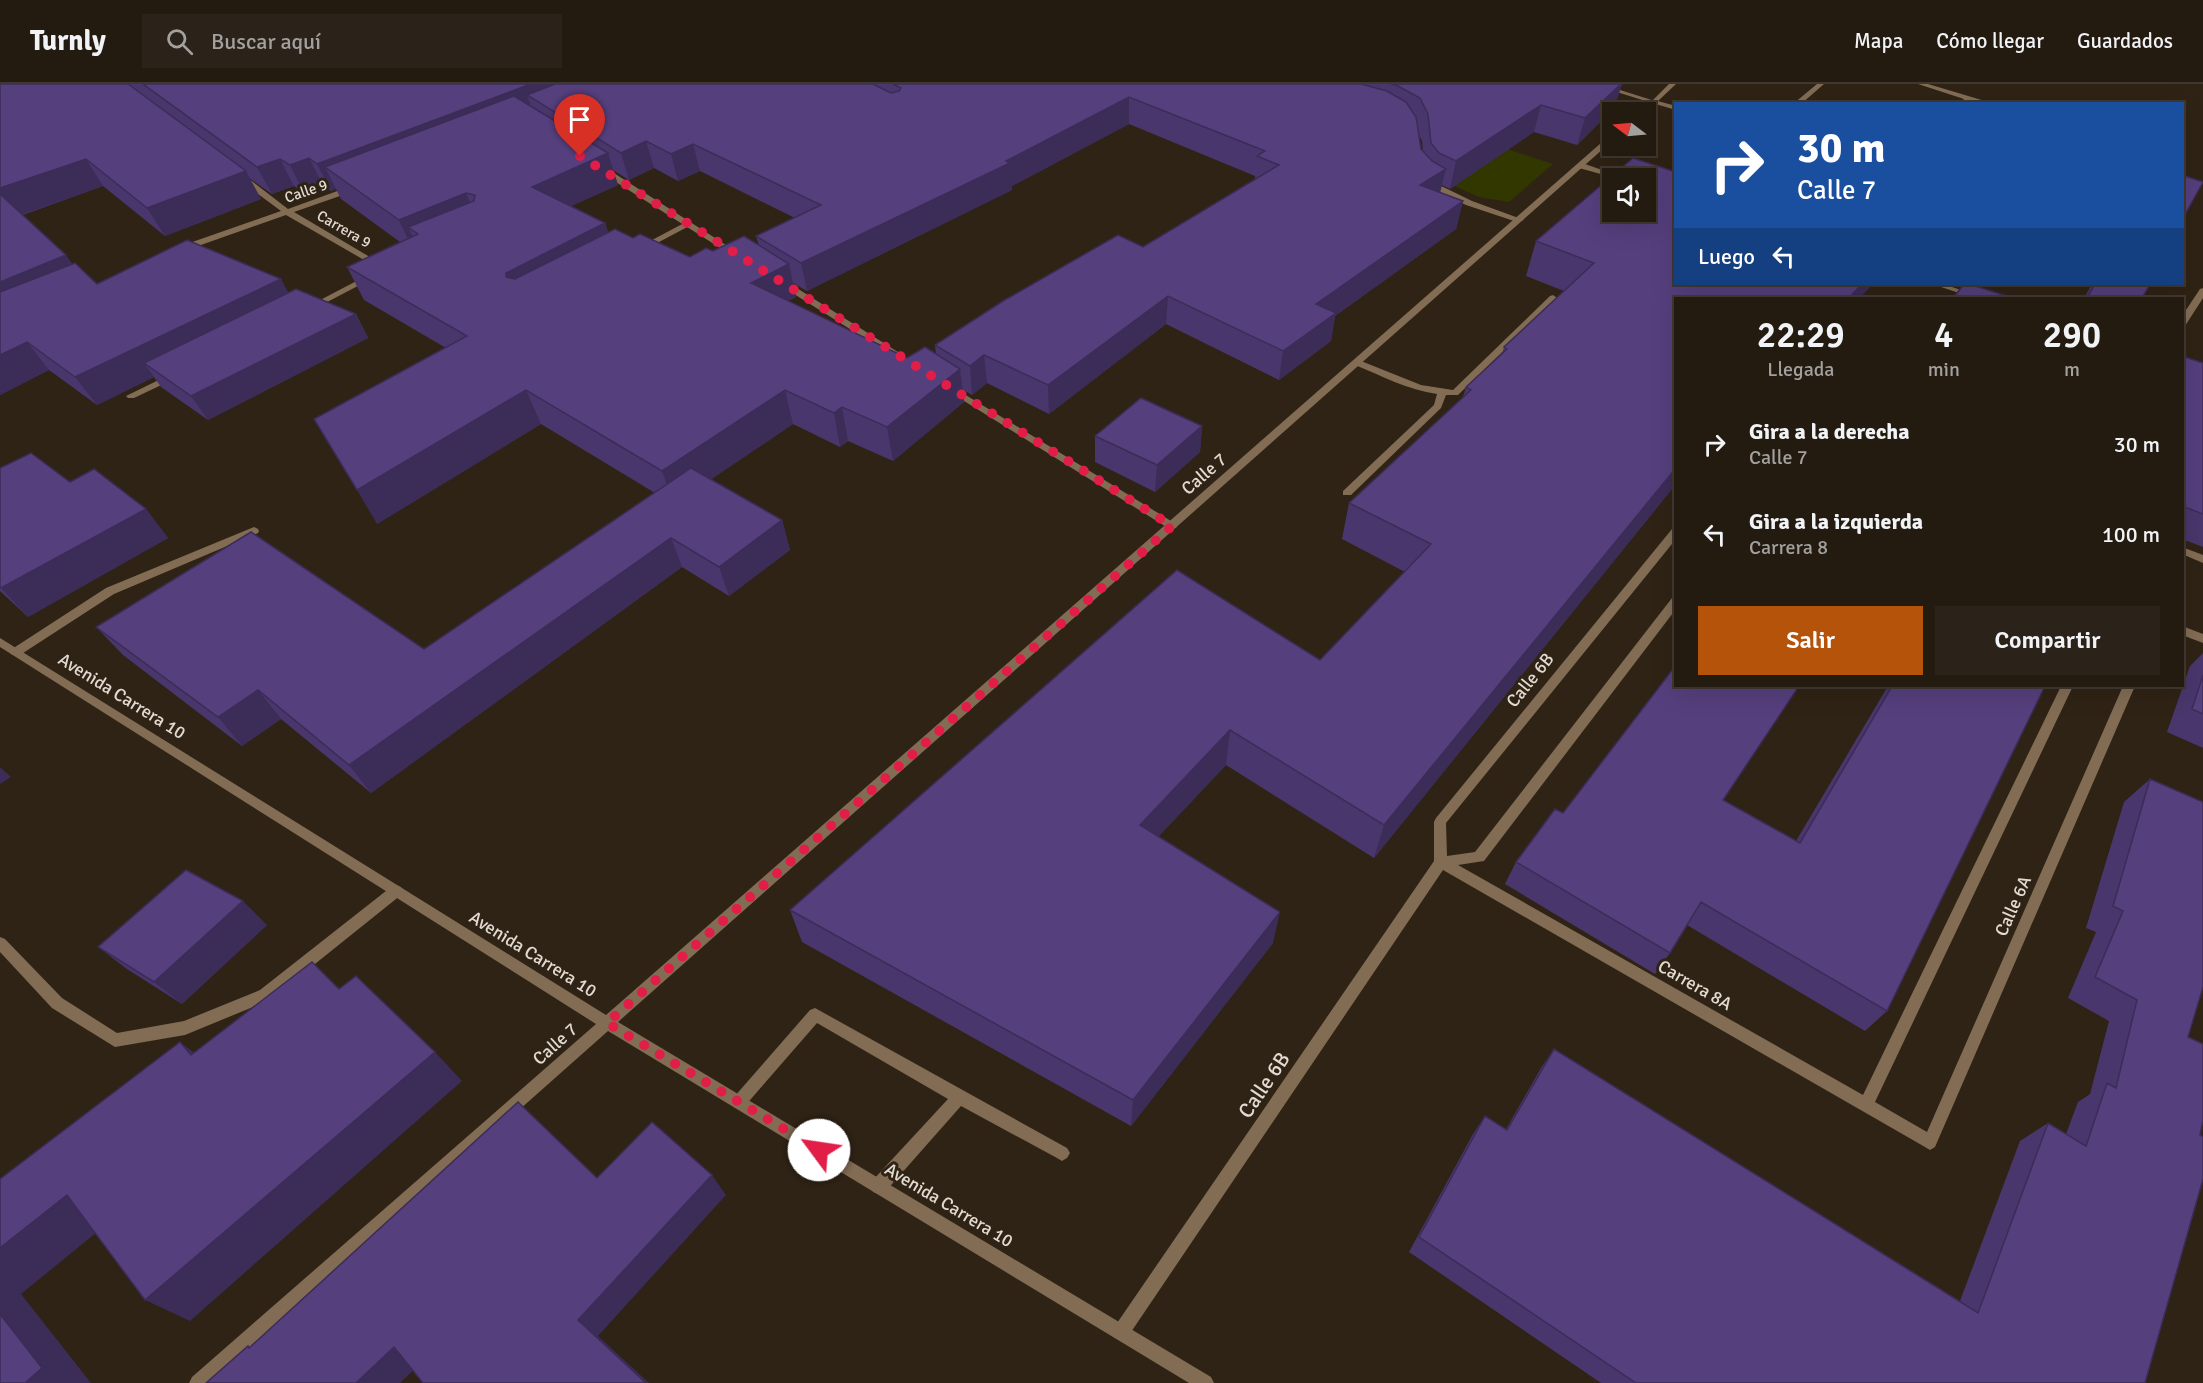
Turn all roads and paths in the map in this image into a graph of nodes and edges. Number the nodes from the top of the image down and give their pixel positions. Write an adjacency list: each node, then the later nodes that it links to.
1 (1594, 84): 6 (street)
2 (1672, 84): 7 (street)
3 (1821, 84): 8 (street)
4 (1921, 84): 5 (street)
5 (1966, 101)
6 (1643, 102)
7 (1654, 102)
8 (1798, 102)
9 (1656, 106): 10 (street)
10 (1674, 108)
11 (1602, 147): 13 (street, Calle 7)
12 (592, 164): 20 (street)
13 (1582, 165): 15 (street); 19 (street, Calle 7)
14 (233, 171): 18 (street, Carrera 9)
15 (1602, 172)
16 (1424, 178): 19 (street)
17 (359, 186): 18 (street, Calle 9)
18 (287, 212): 22 (street, Calle 9); 25 (street, Carrera 9)
19 (1520, 220): 33 (street, Calle 7)
20 (689, 224): 21 (street); 23 (street)
21 (637, 250)
22 (173, 253)
23 (750, 262)
24 (396, 265): 25 (street)
25 (386, 269): 31 (street)
26 (770, 275): 34 (street)
27 (1939, 285): 29 (street)
28 (2203, 291): 32 (street)
29 (1978, 297)
30 (1553, 298): 37 (street)
31 (300, 312)
32 (2184, 321)
33 (1358, 363): 37 (street); 40 (street, Calle 7)
34 (912, 364)
35 (184, 370): 38 (street)
36 (942, 383): 40 (street)
37 (1442, 393): 39 (street)
38 (132, 396)
39 (1347, 493)
40 (1172, 526): 55 (street, Calle 7)
41 (254, 531): 49 (street)
42 (1674, 533): 52 (street, Calle 6B)
43 (2185, 551): 44 (street)
44 (2203, 559)
45 (1674, 604): 52 (street)
46 (2184, 631): 47 (street)
47 (2203, 639)
48 (0, 642): 49 (street, Avenida Carrera 10)
49 (16, 652): 53 (street, Avenida Carrera 10)
50 (2067, 687): 58 (street)
51 (2129, 687): 59 (street, Calle 6A)
52 (1442, 862): 58 (street, Carrera 8A); 62 (street, Calle 6B)
53 (396, 891): 54 (street); 55 (street, Avenida Carrera 10)
54 (0, 943)
55 (607, 1023): 57 (street, Avenida Carrera 10); 63 (street, Calle 7)
56 (959, 1097): 57 (street); 60 (street); 61 (street)
57 (740, 1102): 61 (street, Avenida Carrera 10)
58 (1866, 1104): 59 (street, Carrera 8A)
59 (1930, 1142)
60 (1062, 1153)
61 (879, 1186): 62 (street, Avenida Carrera 10)
62 (1121, 1332): 64 (street, Avenida Carrera 10)
63 (198, 1383)
64 (1205, 1383)

